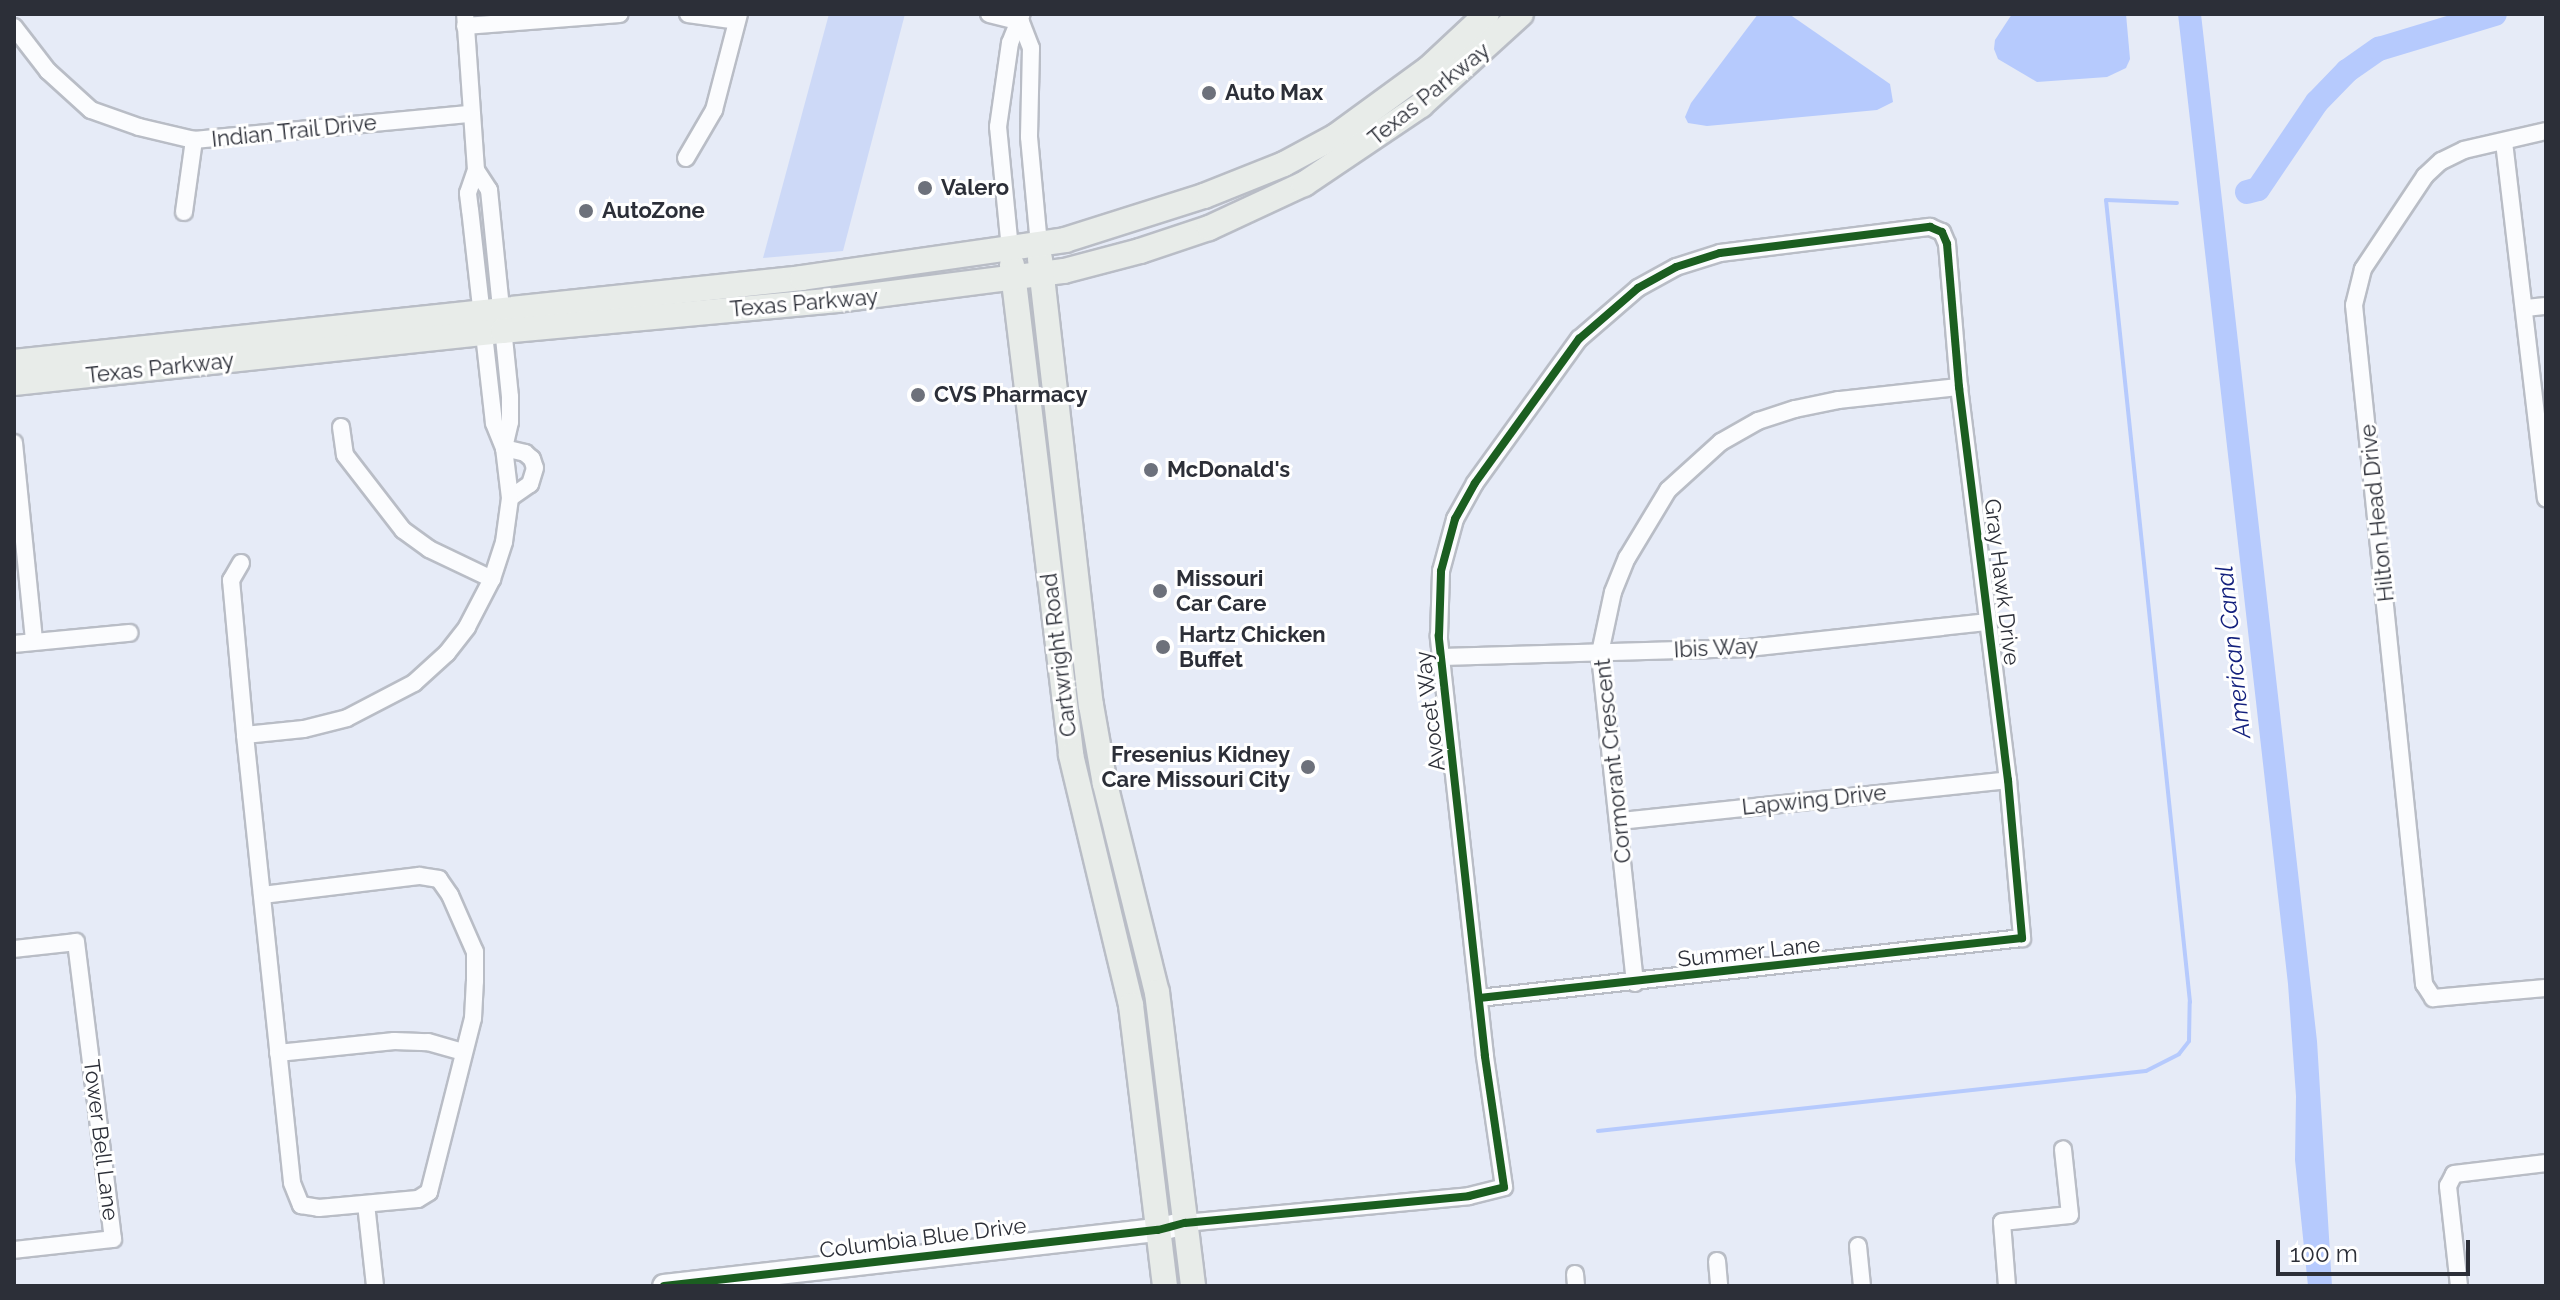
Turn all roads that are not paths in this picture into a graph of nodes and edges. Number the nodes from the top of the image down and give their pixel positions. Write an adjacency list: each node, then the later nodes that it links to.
1 (620, 14): 8 (street)
2 (688, 14): 6 (street)
3 (989, 14): 7 (street)
4 (1487, 14): 17 (main road, Texas Parkway)
5 (1521, 14): 19 (main road, Texas Parkway)
6 (738, 17): 14 (street)
7 (1021, 18): 17 (street, Cartwright Road); 18 (street, Cartwright Road)
8 (465, 20): 10 (street)
9 (14, 27): 12 (street, Indian Trail Drive)
10 (471, 114): 12 (street, Indian Trail Drive); 23 (street)
11 (2546, 131): 13 (street, Hilton Head Drive)
12 (194, 140): 15 (street)
13 (2504, 142): 22 (street); 53 (street, Hilton Head Drive)
14 (686, 158)
15 (184, 212)
16 (1942, 232): 26 (street, Gray Hawk Drive); 41 (street, Avocet Way)
17 (1039, 245): 18 (main road, Texas Parkway); 19 (main road, Cartwright Road)
18 (1010, 249): 20 (main road, Cartwright Road); 23 (main road, Texas Parkway)
19 (1042, 275): 20 (main road, Texas Parkway); 32 (main road, Cartwright Road)
20 (1014, 279): 23 (main road, Texas Parkway); 33 (main road, Cartwright Road)
21 (2546, 306): 22 (street)
22 (2526, 308): 31 (street)
23 (492, 322): 24 (main road, Texas Parkway); 25 (main road, Texas Parkway); 29 (street)
24 (14, 362)
25 (14, 383)
26 (1959, 387): 36 (street, Gray Hawk Drive); 40 (street, Cormorant Crescent)
27 (341, 427): 35 (street)
28 (14, 443): 38 (street)
29 (504, 448): 30 (street); 30 (street)
30 (510, 498): 35 (street)
31 (2546, 499)
32 (1072, 541): 33 (main road); 42 (main road, Cartwright Road)
33 (1046, 545): 43 (main road, Cartwright Road)
34 (241, 563): 44 (street)
35 (492, 579): 44 (street)
36 (1989, 622): 40 (street, Ibis Way); 45 (street, Gray Hawk Drive)
37 (129, 633): 38 (street)
38 (34, 641): 39 (street)
39 (14, 644)
40 (1600, 653): 41 (street, Ibis Way); 46 (street, Cormorant Crescent)
41 (1442, 657): 54 (street, Avocet Way)
42 (1091, 705): 43 (main road); 48 (main road, Cartwright Road)
43 (1064, 710): 49 (main road, Cartwright Road)
44 (245, 735): 47 (street)
45 (2008, 780): 46 (street, Lapwing Drive); 50 (street, Gray Hawk Drive)
46 (1620, 821): 52 (street, Cormorant Crescent)
47 (262, 895): 55 (street); 56 (street)
48 (1143, 928): 49 (main road); 60 (main road, Cartwright Road)
49 (1117, 936): 61 (main road, Cartwright Road)
50 (2022, 938): 52 (street, Summer Lane)
51 (14, 949): 63 (street, Tower Bell Lane)
52 (1635, 983): 54 (street, Summer Lane)
53 (2546, 988)
54 (1479, 998): 60 (street, Avocet Way)
55 (463, 1052): 56 (street); 59 (street)
56 (278, 1053): 59 (street)
57 (2063, 1149): 71 (street)
58 (2546, 1163): 72 (street)
59 (366, 1204): 65 (street)
60 (1185, 1223): 61 (street, Columbia Blue Drive); 68 (main road, Cartwright Road)
61 (1158, 1230): 66 (street, Columbia Blue Drive); 67 (main road, Cartwright Road)
62 (1858, 1246): 70 (street)
63 (14, 1250)
64 (1717, 1261): 69 (street)
65 (375, 1286)
66 (664, 1286)
67 (1165, 1286)
68 (1193, 1286)
69 (1719, 1286)
70 (1862, 1286)
71 (2007, 1286)
72 (2459, 1286)

